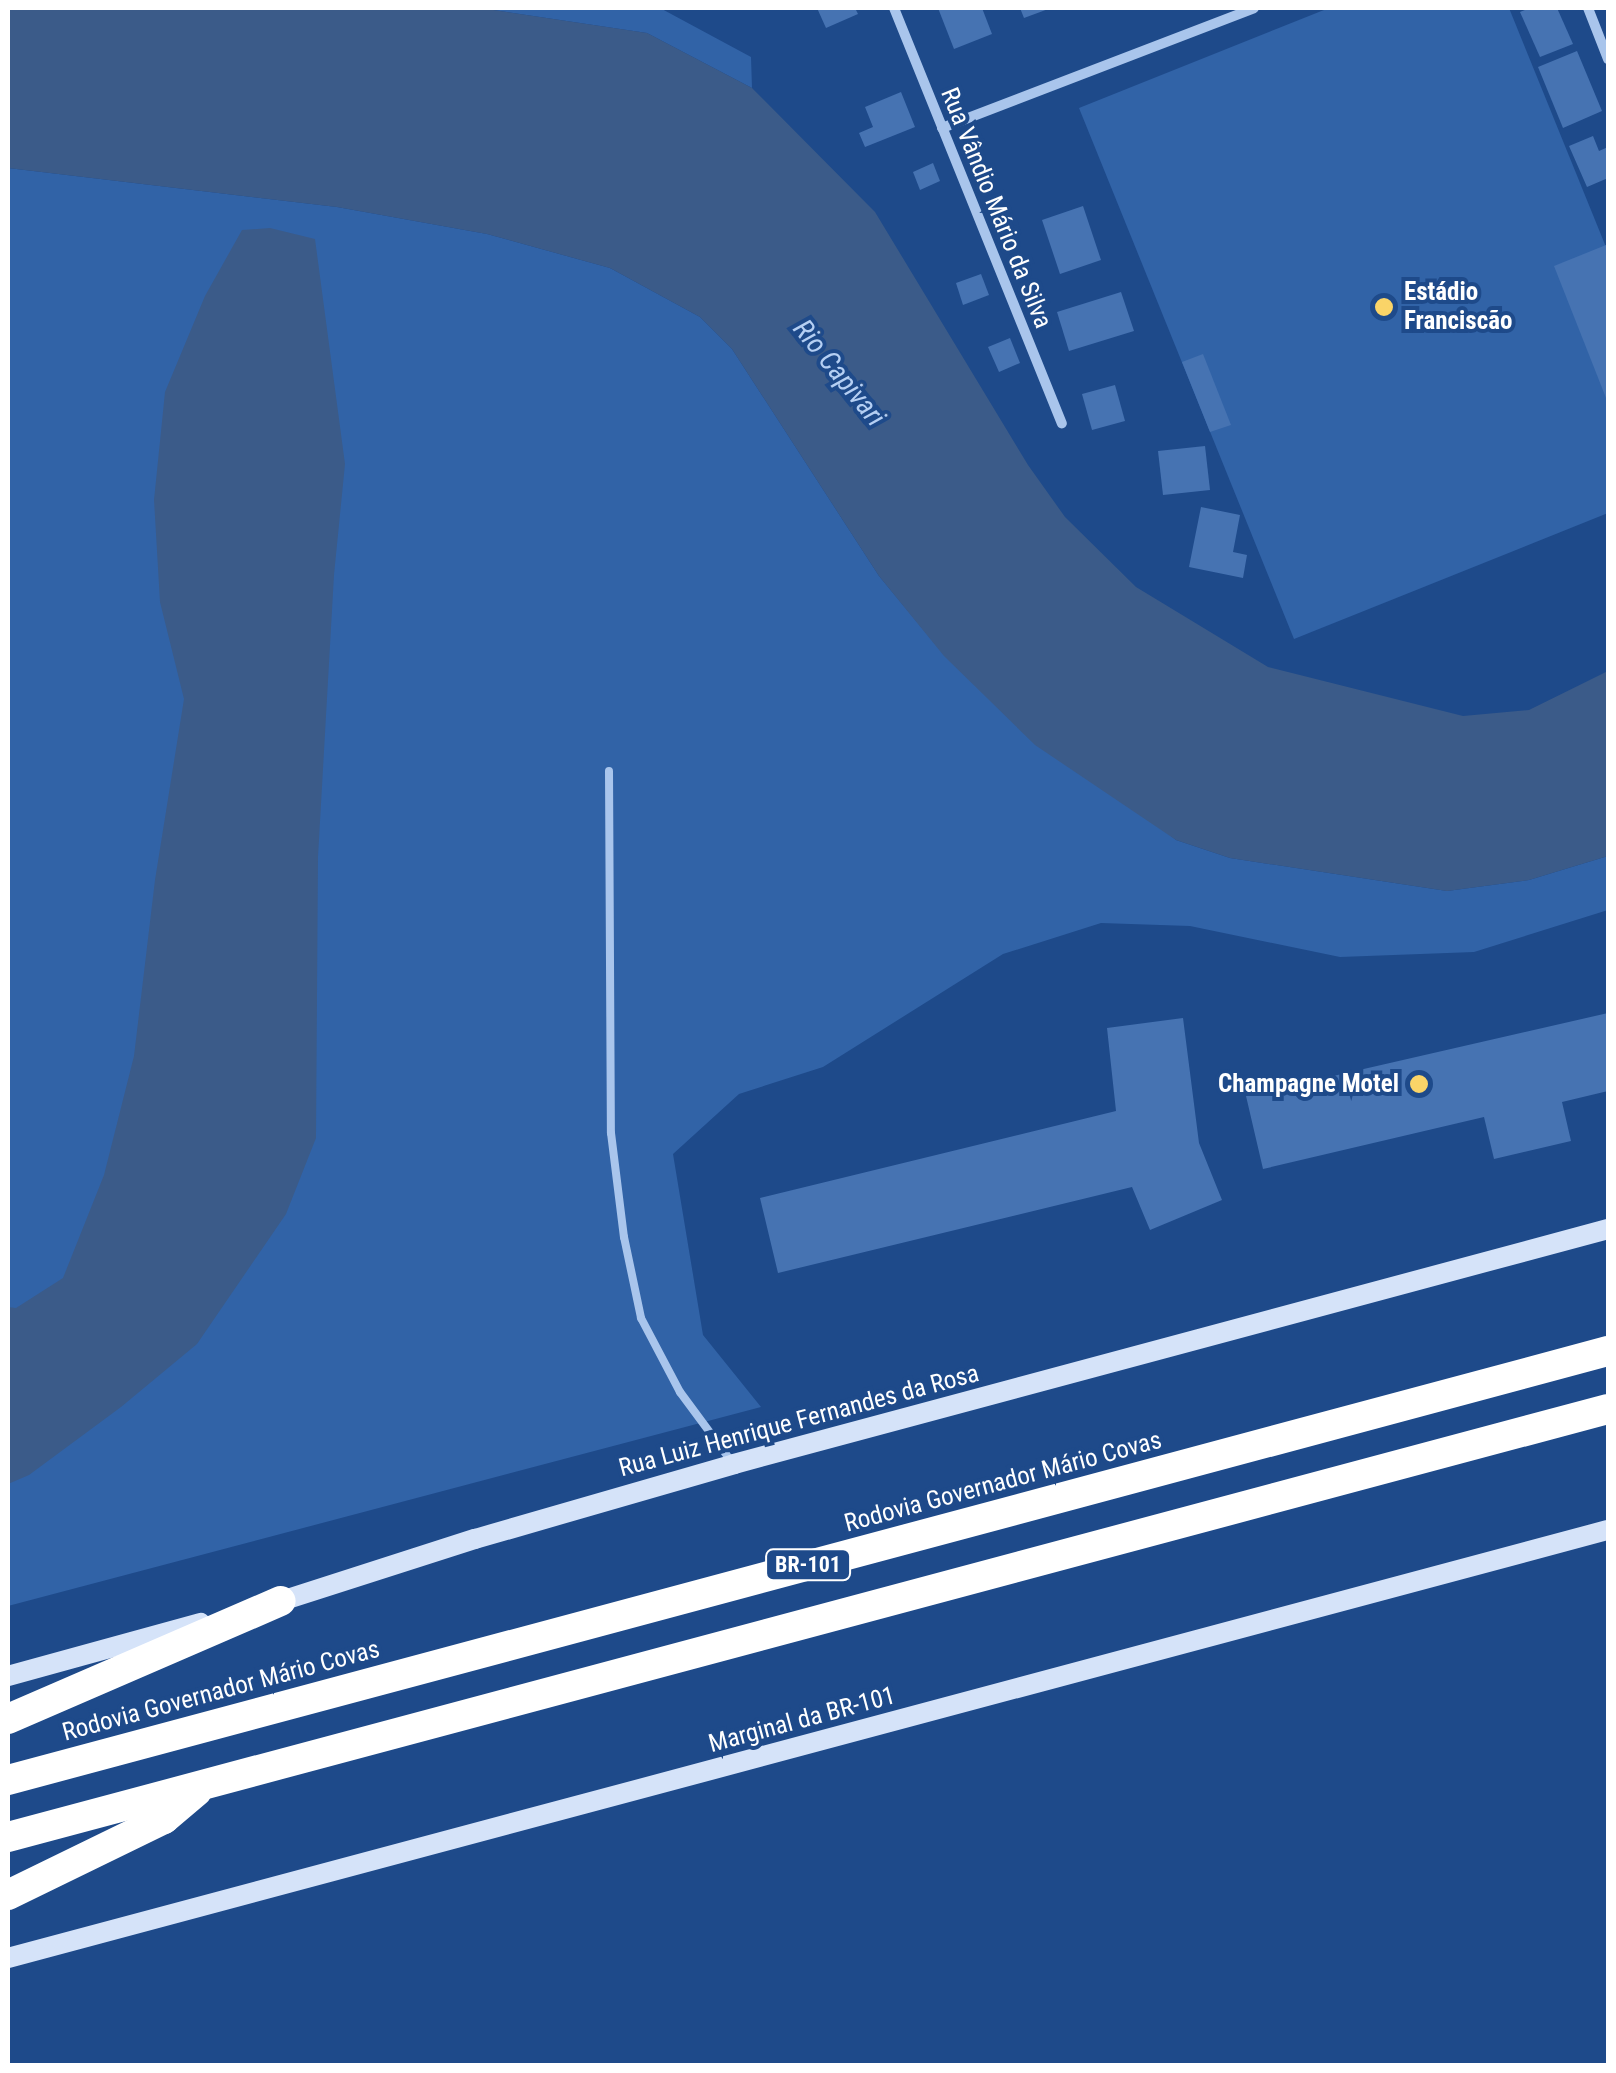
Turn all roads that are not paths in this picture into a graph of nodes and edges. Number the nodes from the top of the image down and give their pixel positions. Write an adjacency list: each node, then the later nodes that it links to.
1 (894, 8): 5 (street, Rua Vândio Mário da Silva)
2 (1254, 8): 5 (street)
3 (1588, 8): 4 (street)
4 (1608, 59)
5 (942, 128): 6 (street, Rua Vândio Mário da Silva)
6 (1062, 423)
7 (609, 771): 11 (lane)
8 (1608, 1229): 11 (main road, Rua Luiz Henrique Fernandes da Rosa)
9 (1608, 1351): 16 (highway, Rodovia Governador Mário Covas / BR-101)
10 (1608, 1409): 17 (highway, BR-101)
11 (734, 1464): 13 (main road, Rua Luiz Henrique Fernandes da Rosa)
12 (1608, 1530): 20 (main road, Marginal da BR-101)
13 (281, 1601): 14 (main road, Rua Luiz Henrique Fernandes da Rosa); 15 (highway)
14 (8, 1676)
15 (8, 1720)
16 (8, 1780)
17 (205, 1784): 18 (highway, BR-101); 19 (highway)
18 (8, 1837)
19 (8, 1895)
20 (8, 1958)

